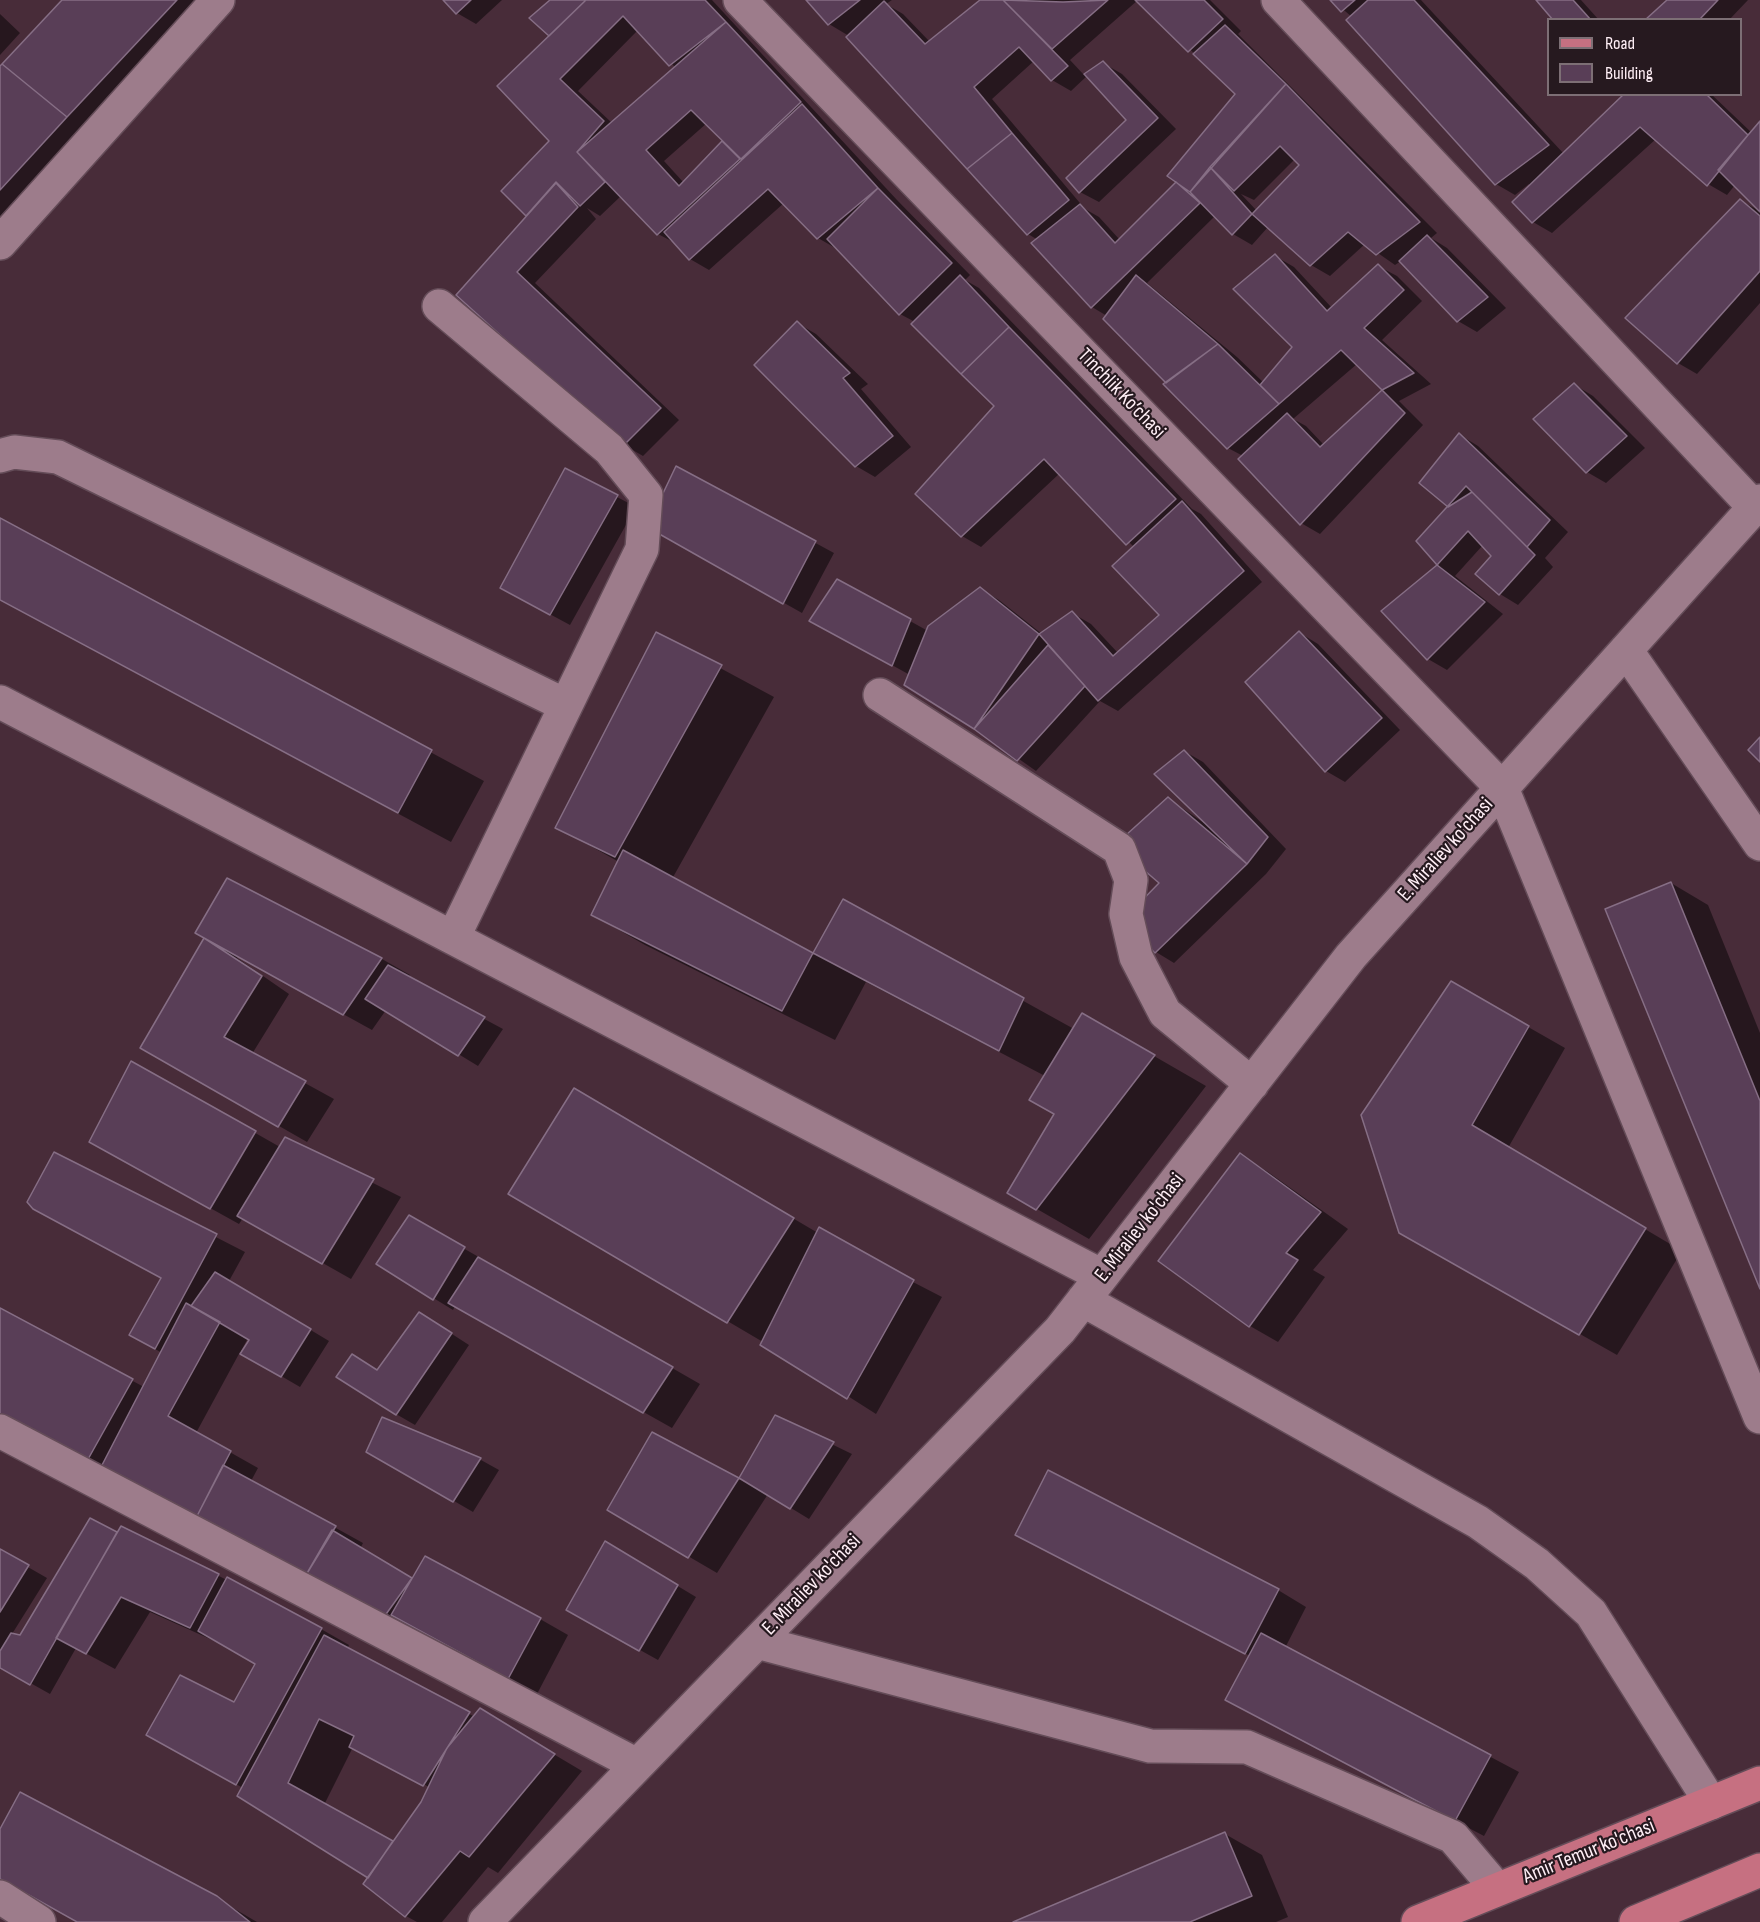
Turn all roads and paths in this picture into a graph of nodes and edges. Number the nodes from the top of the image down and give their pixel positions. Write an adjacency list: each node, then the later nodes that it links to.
1 (218, 0): 4 (street)
2 (740, 0): 12 (street, Tinchlik Ko’chasi)
3 (1278, 0): 7 (street)
4 (0, 243)
5 (439, 306): 11 (street)
6 (0, 456): 11 (street)
7 (1757, 504): 8 (street, E. Miraliev ko'chasi)
8 (1626, 650): 12 (street, E. Miraliev ko'chasi); 13 (street)
9 (880, 695): 15 (street)
10 (0, 702): 14 (street)
11 (566, 705): 14 (street)
12 (1502, 788): 15 (street, E. Miraliev ko'chasi); 17 (street)
13 (1760, 844)
14 (453, 938): 16 (street)
15 (1252, 1084): 16 (street, E. Miraliev ko'chasi)
16 (1093, 1288): 20 (street, E. Miraliev ko'chasi); 23 (street)
17 (1753, 1379): 18 (street)
18 (1760, 1417)
19 (0, 1431): 21 (street)
20 (757, 1642): 21 (street, E. Miraliev ko'chasi); 25 (street)
21 (637, 1766): 28 (street, E. Miraliev ko'chasi)
22 (1760, 1783): 23 (main road, Amir Temur ko'chasi)
23 (1711, 1803): 25 (main road, Amir Temur ko'chasi)
24 (1760, 1870): 30 (main road)
25 (1497, 1889): 29 (main road, Amir Temur ko'chasi)
26 (0, 1897): 27 (street)
27 (39, 1922)
28 (485, 1922)
29 (1418, 1922)
30 (1636, 1922)

